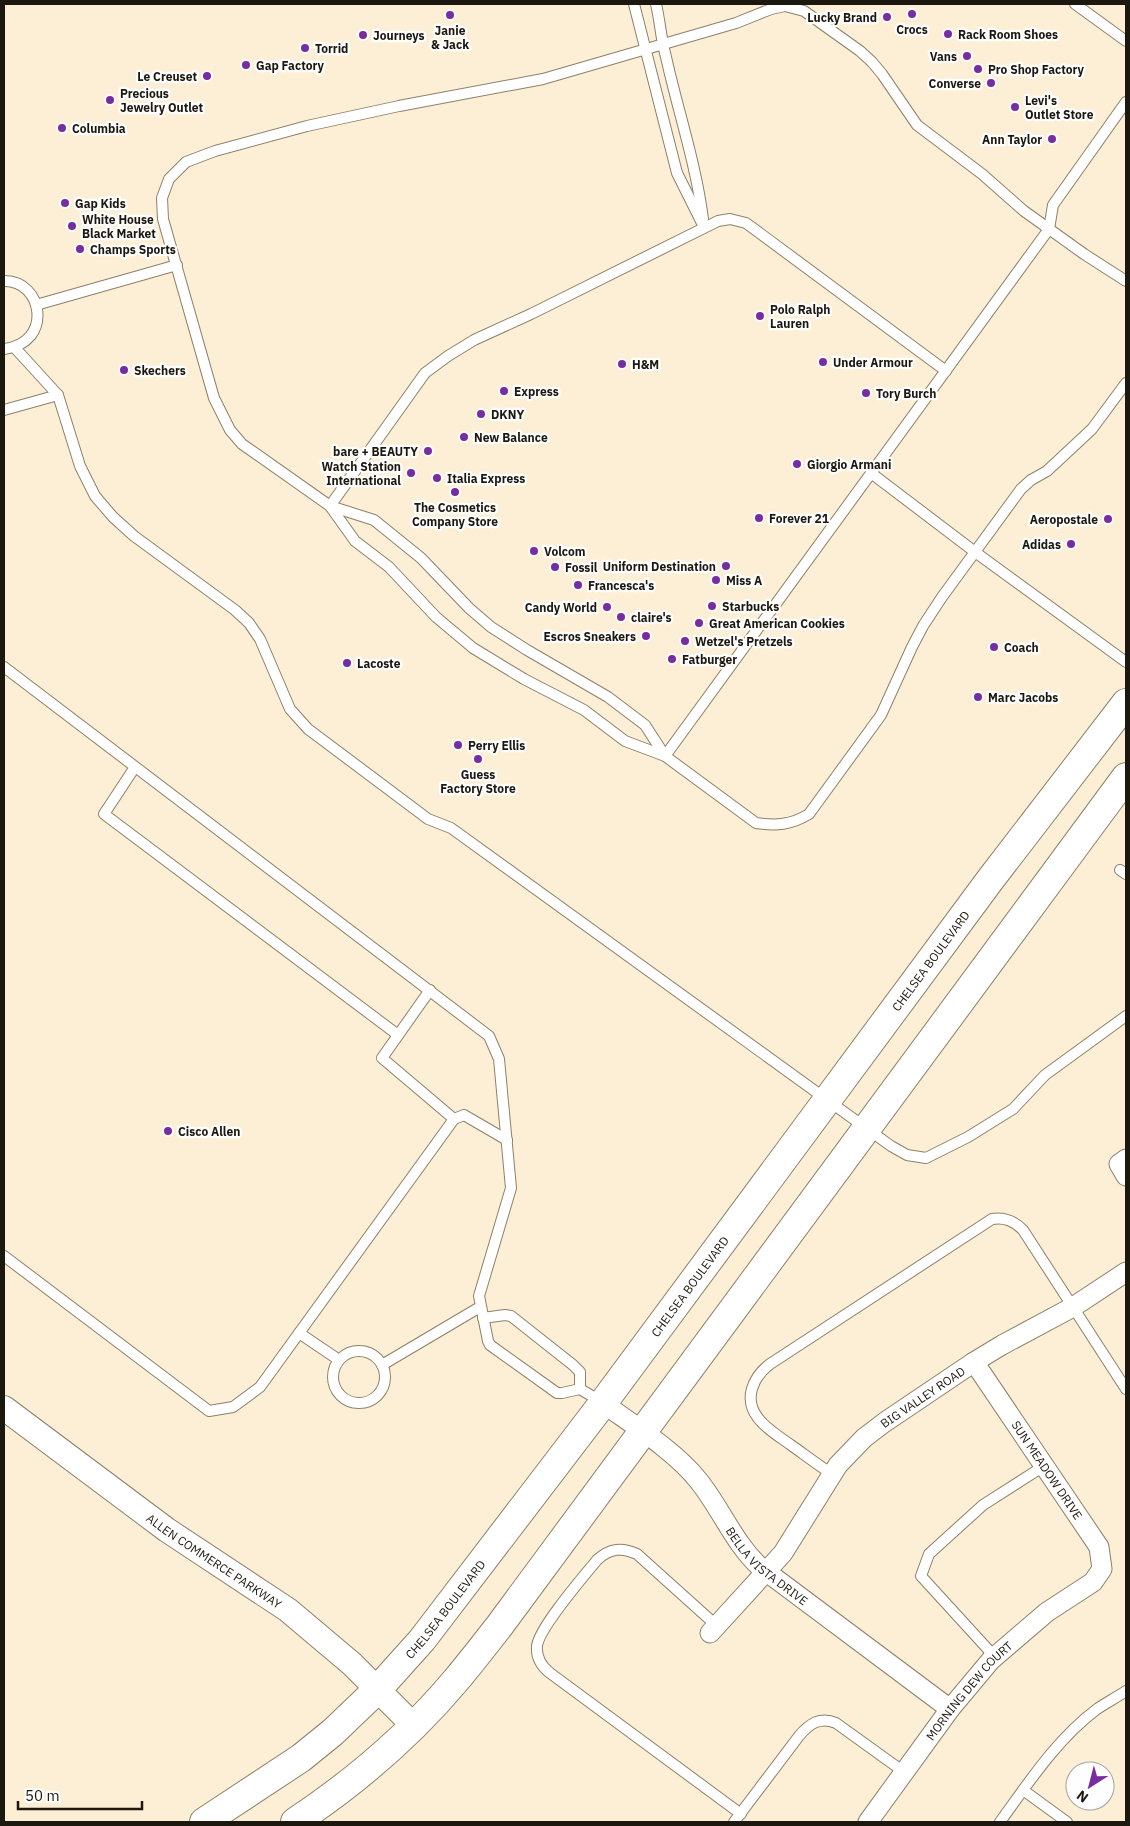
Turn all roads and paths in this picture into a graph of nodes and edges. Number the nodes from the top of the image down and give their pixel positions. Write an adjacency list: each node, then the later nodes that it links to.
1 (634, 4): 6 (lane)
2 (656, 4): 5 (lane)
3 (1075, 4): 4 (lane)
4 (1124, 36)
5 (663, 44): 6 (lane); 8 (lane); 9 (lane)
6 (644, 49): 8 (lane); 10 (lane)
7 (1126, 102): 9 (lane)
8 (704, 227): 16 (lane); 21 (lane)
9 (1049, 229): 12 (lane); 16 (lane)
10 (176, 265): 13 (lane); 21 (lane)
11 (4, 281): 13 (lane)
12 (1126, 281)
13 (36, 306): 14 (lane)
14 (15, 348): 15 (lane); 18 (lane)
15 (4, 349)
16 (946, 371): 20 (lane)
17 (1126, 383): 22 (lane)
18 (58, 395): 19 (lane); 32 (lane)
19 (4, 410)
20 (871, 473): 22 (lane); 26 (lane)
21 (330, 506): 26 (lane); 26 (lane)
22 (975, 552): 23 (lane); 26 (lane)
23 (1126, 662)
24 (4, 667): 27 (lane)
25 (1126, 703): 32 (main road, CHELSEA BOULEVARD)
26 (665, 756)
27 (135, 767): 29 (lane); 31 (lane)
28 (1126, 777): 34 (main road)
29 (430, 990): 31 (lane); 35 (lane)
30 (1126, 1016): 34 (lane)
31 (398, 1035): 33 (lane)
32 (828, 1100): 34 (lane); 47 (main road, CHELSEA BOULEVARD)
33 (454, 1119): 35 (lane); 41 (lane)
34 (867, 1129): 49 (main road)
35 (507, 1140): 38 (lane)
36 (4, 1256): 41 (lane)
37 (1126, 1272): 39 (street, BIG VALLEY ROAD)
38 (480, 1307): 40 (lane); 44 (lane)
39 (1073, 1307): 43 (street, BIG VALLEY ROAD); 46 (lane); 51 (lane)
40 (483, 1318): 45 (lane); 45 (lane)
41 (299, 1333): 42 (lane)
42 (339, 1360): 44 (lane); 44 (lane)
43 (974, 1362): 50 (street, SUN MEADOW DRIVE); 51 (street, BIG VALLEY ROAD)
44 (382, 1365)
45 (580, 1389): 47 (lane)
46 (1126, 1389)
47 (603, 1403): 49 (street, BELLA VISTA DRIVE); 56 (main road, CHELSEA BOULEVARD)
48 (4, 1408): 56 (street, ALLEN COMMERCE PARKWAY)
49 (642, 1432): 52 (street, BELLA VISTA DRIVE); 59 (main road)
50 (1044, 1466): 53 (street, SUN MEADOW DRIVE); 55 (lane)
51 (832, 1474): 52 (street, BIG VALLEY ROAD)
52 (766, 1572): 54 (street, BIG VALLEY ROAD); 58 (street, BELLA VISTA DRIVE)
53 (1094, 1582): 55 (street, MORNING DEW COURT)
54 (713, 1630): 62 (lane)
55 (995, 1657): 58 (street, MORNING DEW COURT)
56 (378, 1689): 59 (street, ALLEN COMMERCE PARKWAY); 63 (main road, CHELSEA BOULEVARD)
57 (1126, 1691): 61 (lane)
58 (950, 1709): 60 (street, MORNING DEW COURT)
59 (413, 1725): 64 (main road)
60 (904, 1772): 62 (lane); 65 (street, MORNING DEW COURT)
61 (1023, 1790): 66 (lane); 67 (lane)
62 (737, 1818)
63 (204, 1822)
64 (296, 1822)
65 (868, 1822)
66 (1000, 1822)
67 (1067, 1822)

